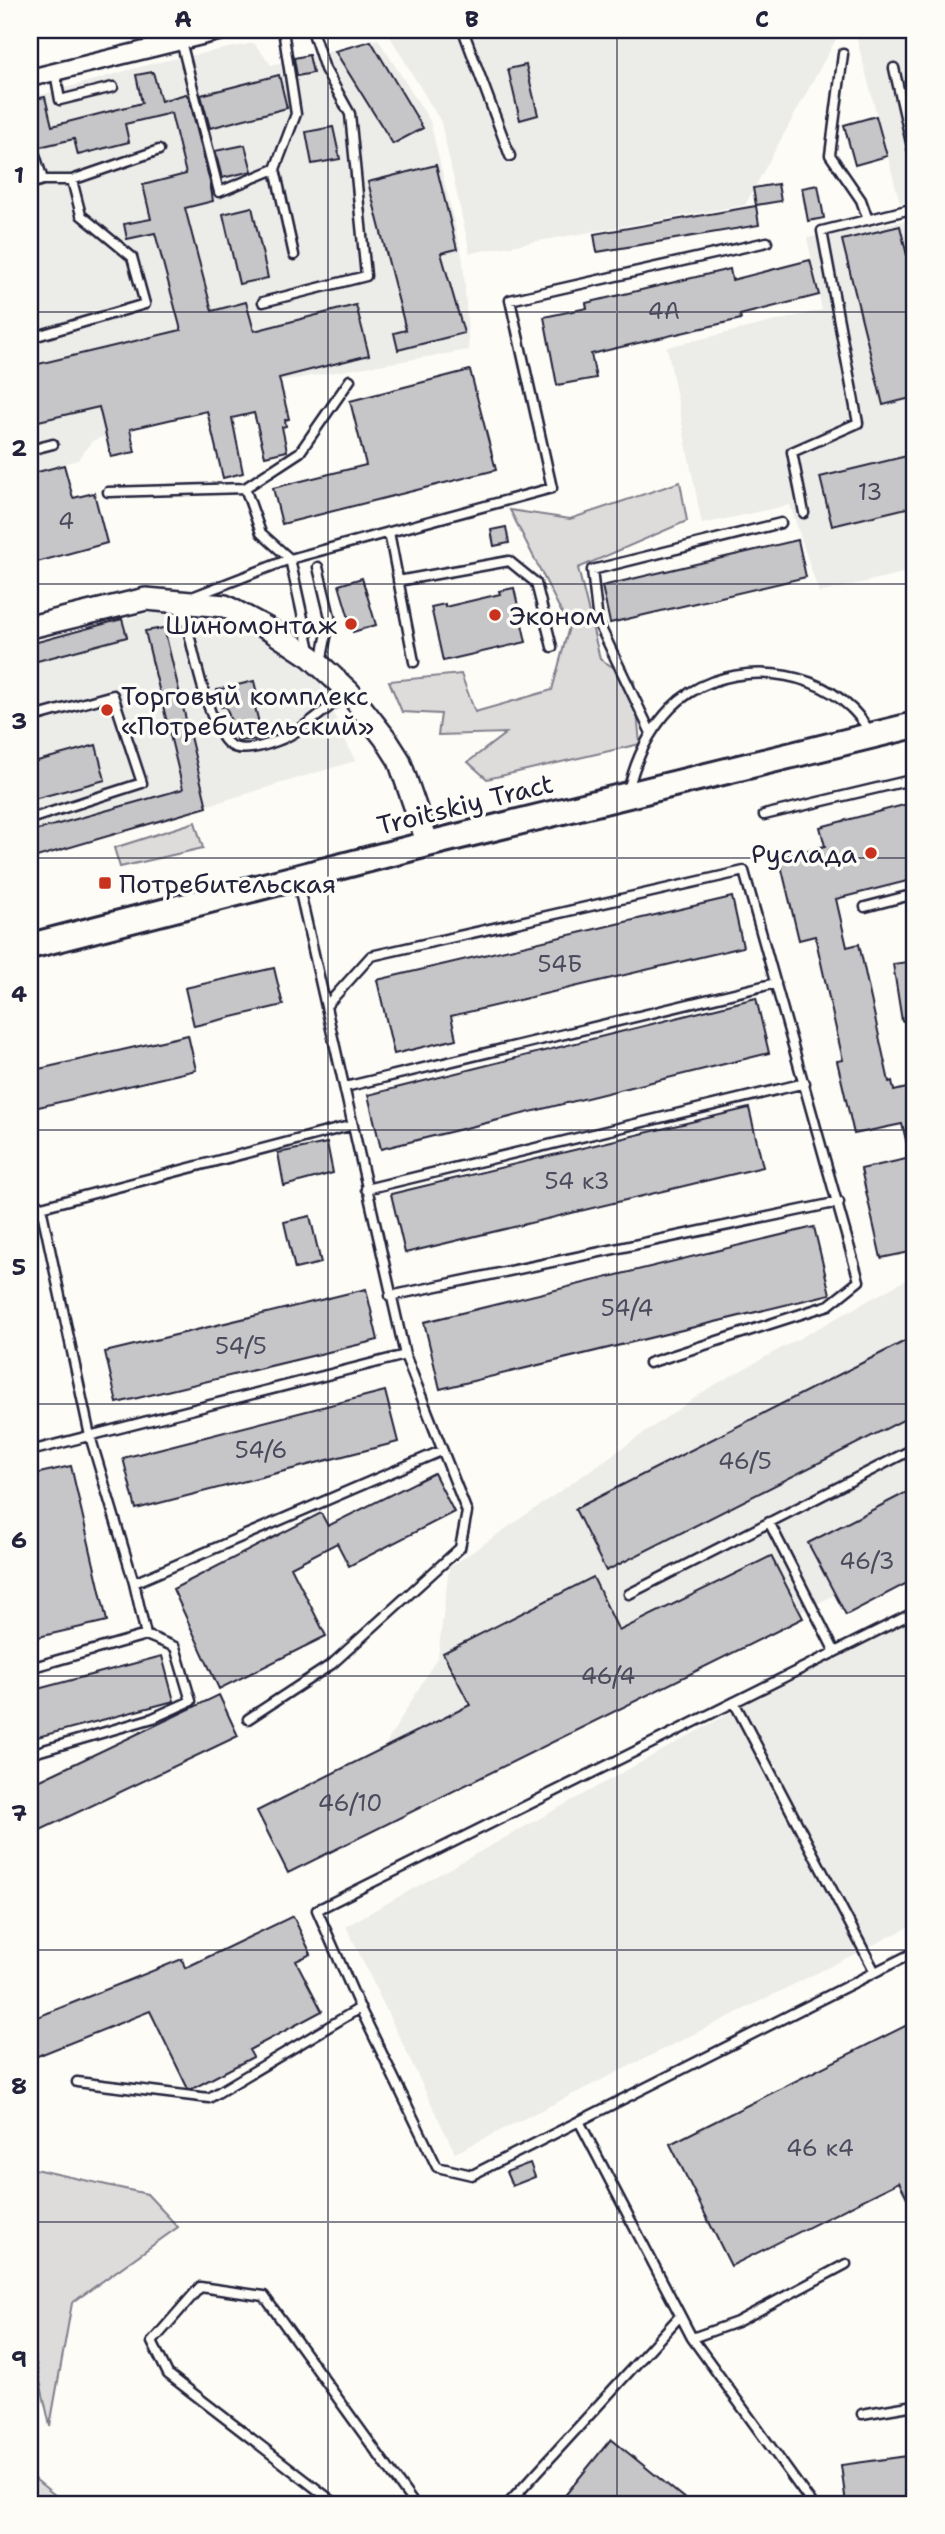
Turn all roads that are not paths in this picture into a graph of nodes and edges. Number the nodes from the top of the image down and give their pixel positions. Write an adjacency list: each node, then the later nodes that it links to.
1 (226, 30): 5 (street)
2 (283, 30): 16 (lane)
3 (312, 30): 24 (lane)
4 (463, 30): 14 (lane)
5 (208, 32): 6 (street)
6 (181, 41): 9 (street); 16 (lane)
7 (844, 54): 21 (lane)
8 (894, 68): 15 (lane)
9 (55, 72): 10 (street); 11 (lane)
10 (30, 78)
11 (113, 87)
12 (30, 139): 17 (lane)
13 (159, 150): 18 (lane)
14 (510, 156)
15 (915, 160)
16 (275, 169): 23 (lane)
17 (43, 180): 18 (lane); 19 (lane)
18 (72, 180): 25 (lane)
19 (30, 184)
20 (915, 208): 21 (lane)
21 (868, 220): 31 (lane)
22 (767, 242): 33 (lane)
23 (295, 255)
24 (263, 302)
25 (30, 338)
26 (350, 380): 29 (lane)
27 (53, 444): 28 (lane)
28 (30, 450)
29 (245, 488): 30 (lane); 34 (lane)
30 (108, 492)
31 (804, 513)
32 (780, 523): 45 (lane)
33 (389, 532): 34 (lane); 36 (lane)
34 (290, 559): 37 (lane); 40 (lane)
35 (318, 568): 40 (lane)
36 (398, 580): 39 (lane); 41 (lane)
37 (182, 601): 38 (street); 40 (street); 42 (lane)
38 (30, 627)
39 (552, 647)
40 (316, 661): 42 (street)
41 (414, 662)
42 (349, 692): 51 (street)
43 (30, 718): 50 (lane)
44 (915, 725): 46 (main road, Troitskiy Tract)
45 (652, 733): 46 (lane); 48 (lane)
46 (873, 735): 48 (main road, Troitskiy Tract)
47 (915, 779): 49 (lane)
48 (627, 795): 51 (main road, Troitskiy Tract)
49 (764, 815)
50 (30, 817)
51 (428, 844): 52 (main road, Troitskiy Tract)
52 (297, 877): 55 (main road, Troitskiy Tract); 57 (lane)
53 (915, 894): 54 (lane)
54 (865, 907)
55 (30, 946)
56 (776, 983): 57 (lane); 58 (lane); 59 (lane)
57 (326, 1006): 59 (lane)
58 (805, 1083): 61 (lane); 63 (lane)
59 (345, 1087): 60 (lane)
60 (353, 1125): 61 (lane); 64 (lane)
61 (366, 1189): 66 (lane)
62 (30, 1198): 64 (lane)
63 (839, 1202): 66 (lane); 68 (lane)
64 (41, 1207): 65 (lane); 69 (lane)
65 (30, 1210)
66 (390, 1296): 67 (lane)
67 (405, 1355): 69 (lane); 72 (lane)
68 (649, 1363)
69 (90, 1436): 71 (lane); 74 (lane)
70 (915, 1448): 73 (lane)
71 (30, 1451)
72 (441, 1451): 74 (lane); 81 (lane)
73 (769, 1522): 75 (lane); 78 (lane)
74 (134, 1583): 77 (lane)
75 (629, 1594)
76 (915, 1612): 78 (lane)
77 (146, 1635): 79 (lane); 82 (lane)
78 (835, 1652): 80 (lane)
79 (30, 1668)
80 (734, 1702): 84 (lane); 85 (lane)
81 (248, 1719)
82 (30, 1754)
83 (915, 1952): 84 (lane)
84 (875, 1972): 87 (lane)
85 (360, 2008): 86 (lane); 87 (lane)
86 (77, 2082)
87 (579, 2121): 89 (lane)
88 (846, 2264): 90 (lane)
89 (680, 2316): 90 (lane); 95 (lane)
90 (692, 2338): 96 (lane)
91 (915, 2405): 92 (lane)
92 (862, 2414)
93 (336, 2504): 94 (lane)
94 (414, 2504)
95 (509, 2504)
96 (812, 2504)

